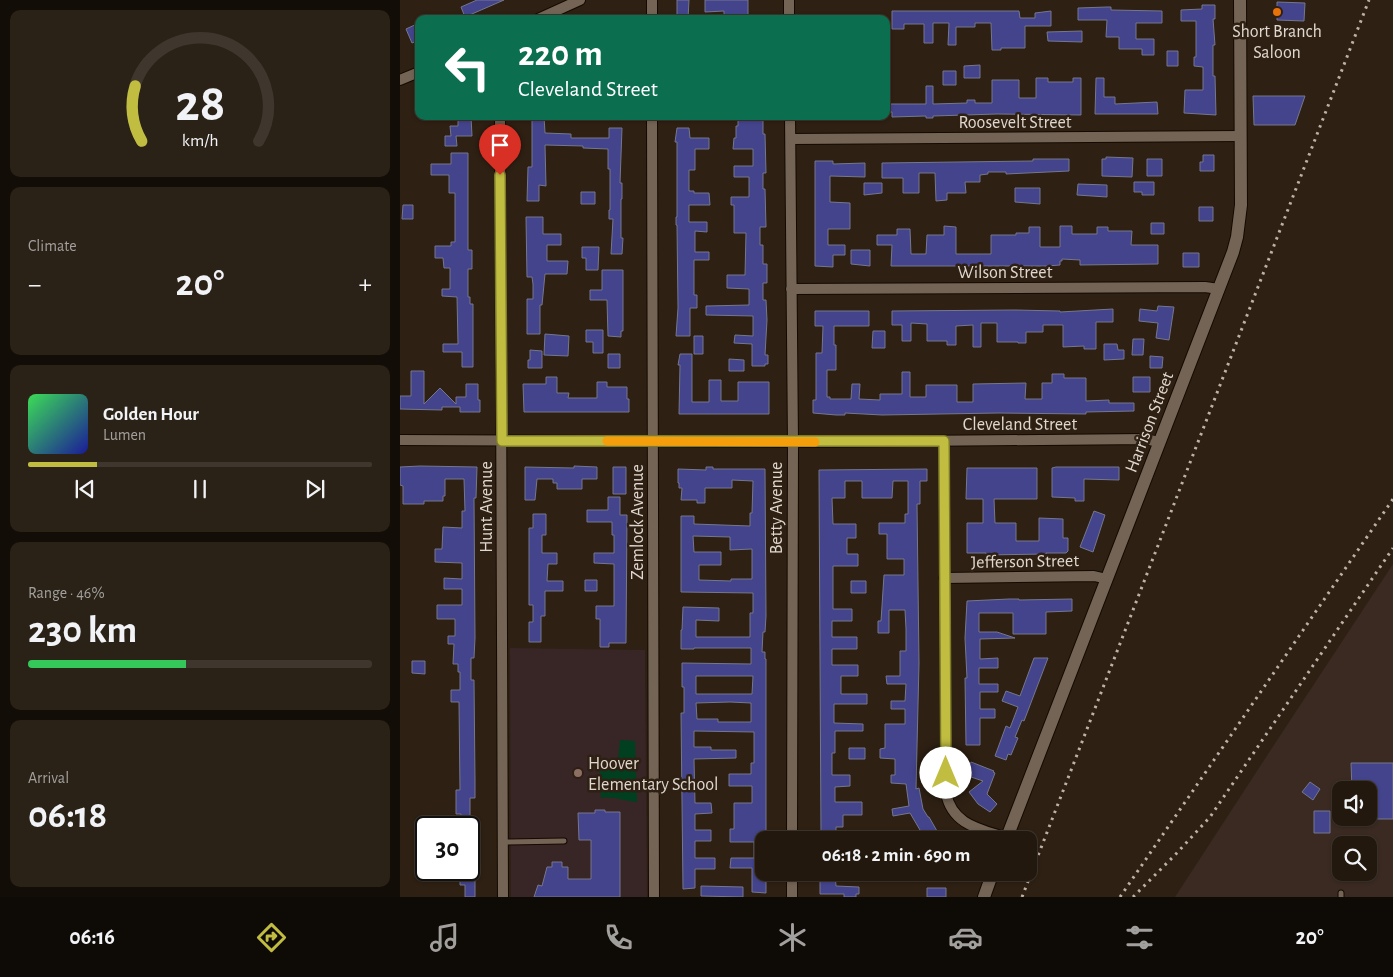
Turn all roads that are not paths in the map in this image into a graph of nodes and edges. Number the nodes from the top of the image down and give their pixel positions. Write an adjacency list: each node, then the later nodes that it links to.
1 (580, 0): 5 (street)
2 (652, 0): 6 (street)
3 (789, 0): 7 (street)
4 (1240, 0): 13 (main road, Harrison Street)
5 (547, 15)
6 (652, 15)
7 (789, 15)
8 (415, 74): 9 (street)
9 (400, 80)
10 (500, 120): 18 (street, Hunt Avenue)
11 (652, 120): 19 (street, Zemlock Avenue)
12 (790, 120): 14 (street, Betty Avenue)
13 (1240, 136): 14 (street, Roosevelt Street); 16 (main road, Harrison Street)
14 (791, 139): 15 (street, Betty Avenue)
15 (791, 289): 16 (street, Wilson Street); 21 (street, Betty Avenue)
16 (1219, 289): 22 (main road, Harrison Street)
17 (400, 440): 18 (street, Cleveland Street)
18 (502, 441): 19 (street, Cleveland Street); 29 (street, Hunt Avenue)
19 (654, 441): 21 (street, Cleveland Street); 33 (street, Zemlock Avenue)
20 (944, 441): 21 (street, Cleveland Street); 22 (street, Cleveland Street); 23 (street)
21 (793, 442): 25 (street, Betty Avenue)
22 (1159, 442): 24 (main road, Harrison Street)
23 (944, 578): 24 (street, Jefferson Street); 26 (street)
24 (1107, 579): 27 (main road, Harrison Street)
25 (792, 831)
26 (987, 831)
27 (1009, 831)
28 (564, 841): 29 (lane)
29 (503, 842): 32 (street, Hunt Avenue)
30 (792, 881): 34 (street)
31 (990, 881): 35 (main road)
32 (503, 897)
33 (654, 897)
34 (792, 897)
35 (984, 897)

